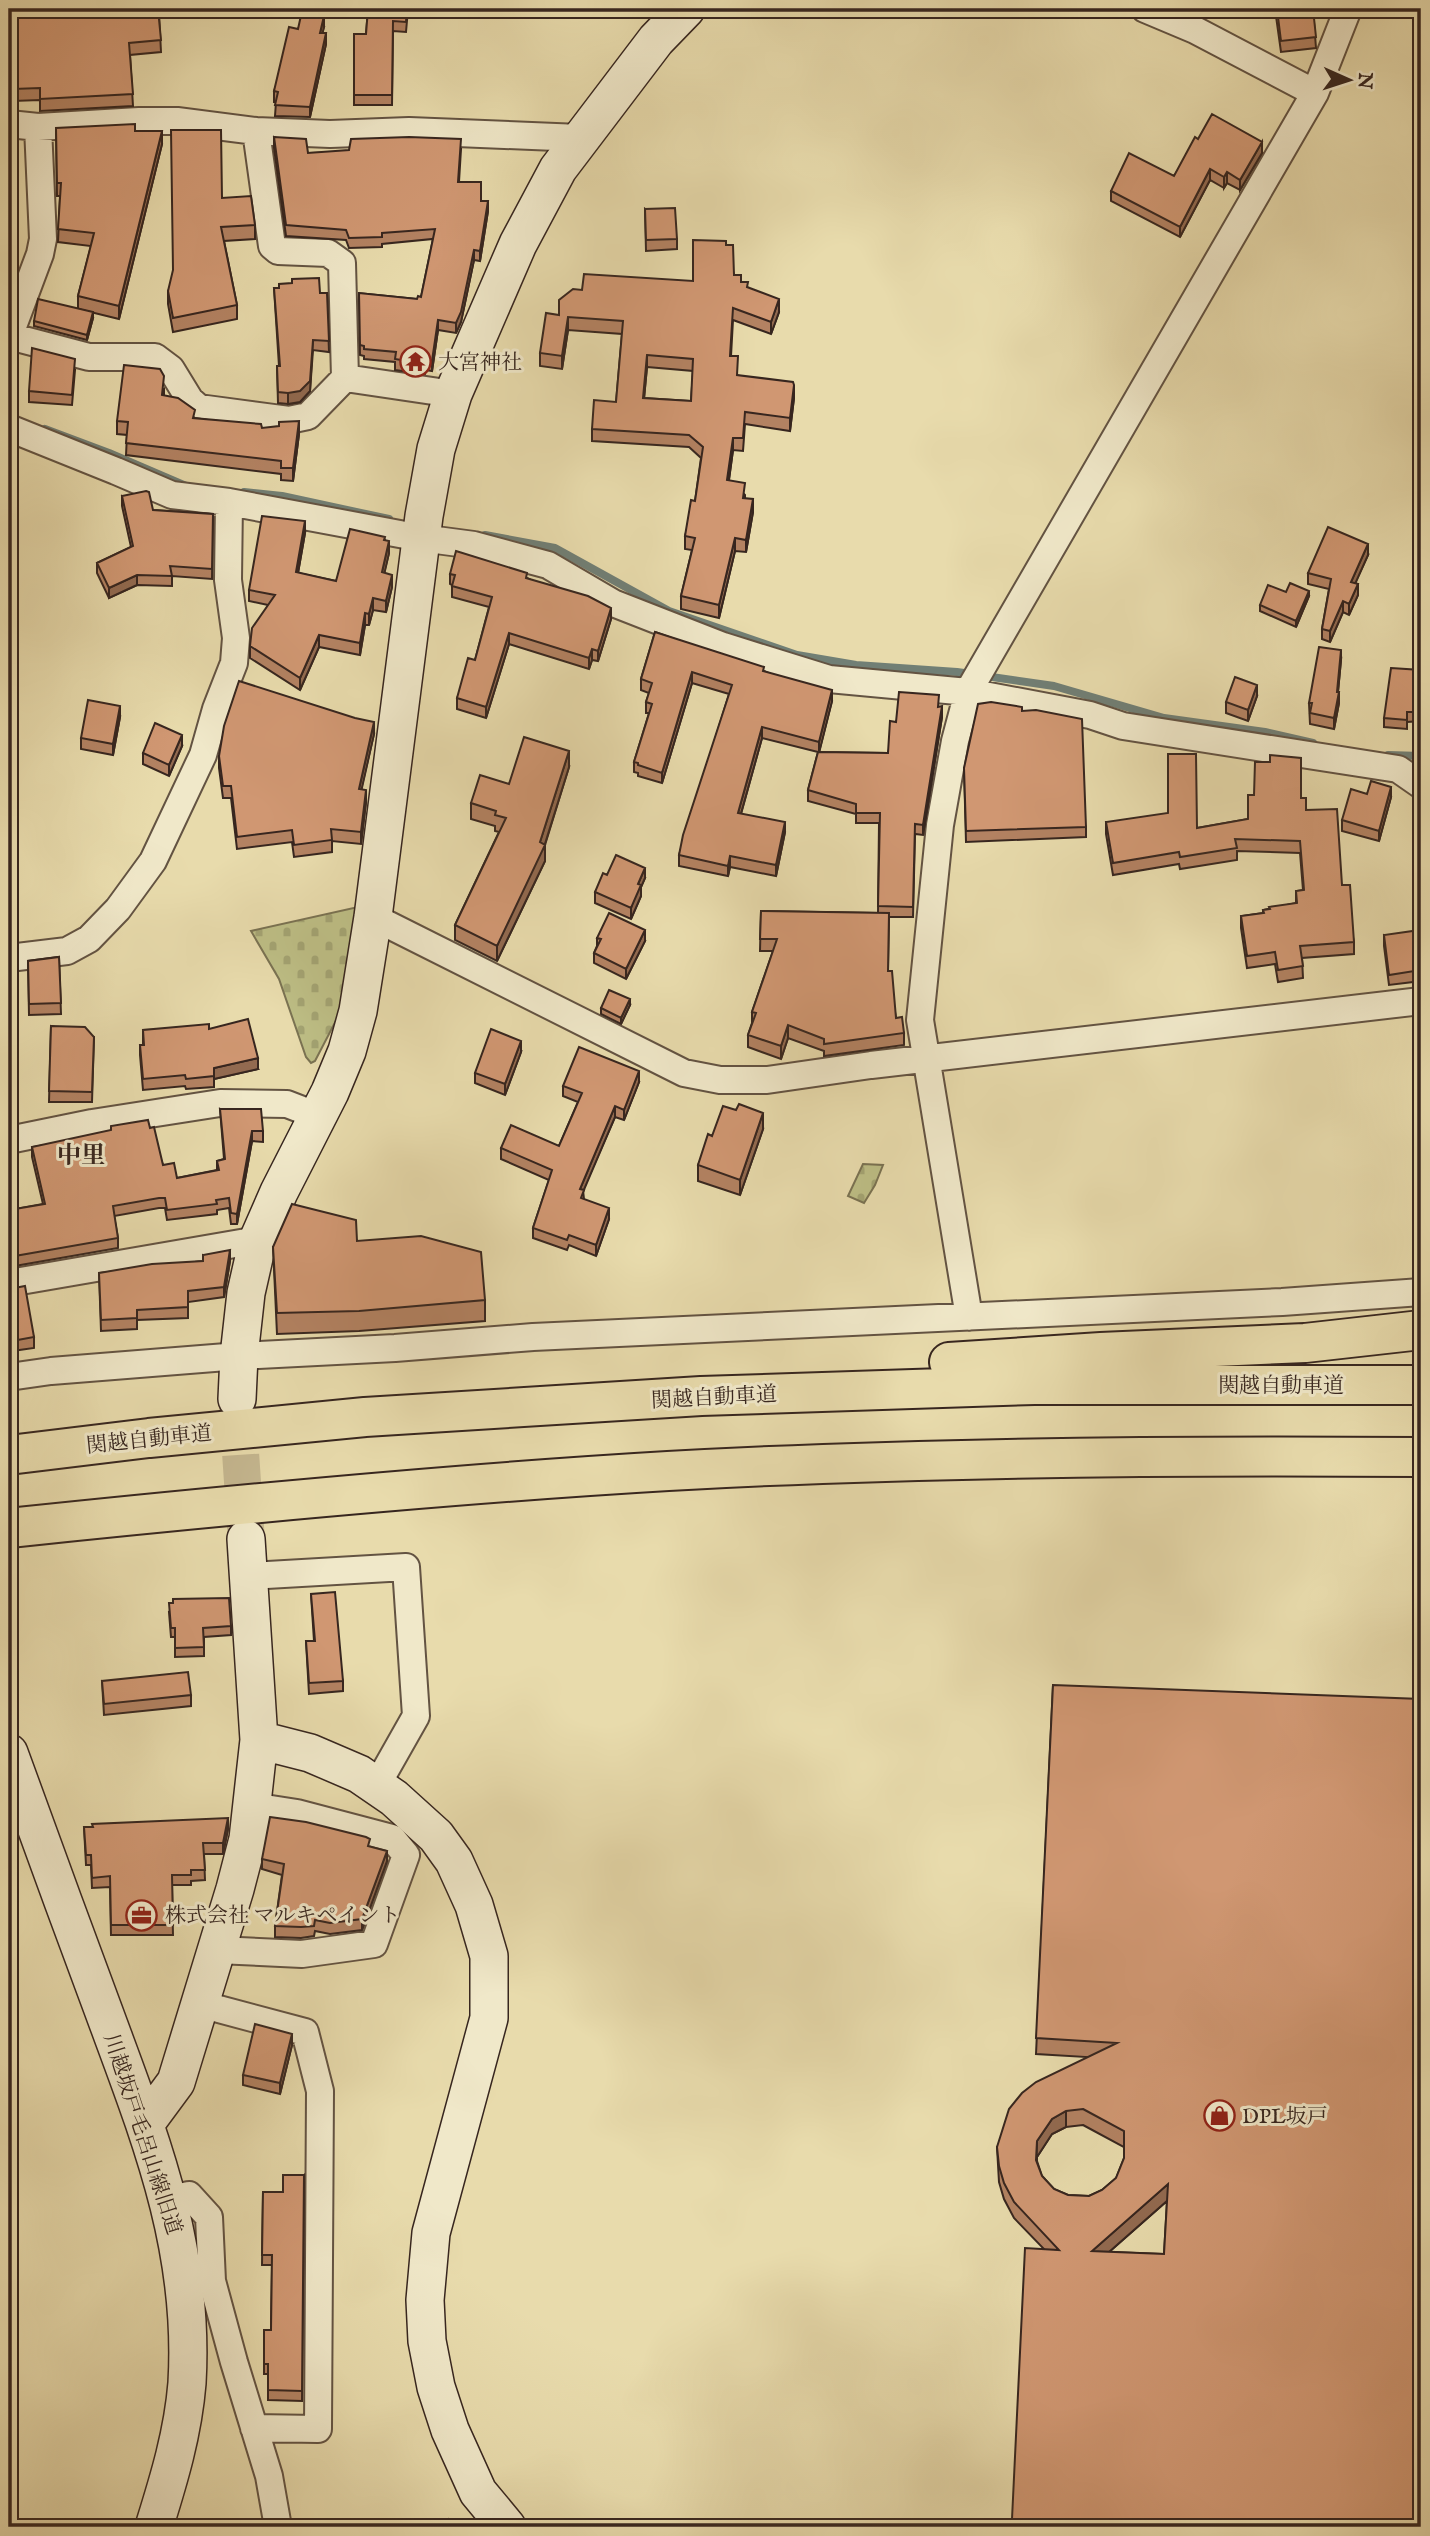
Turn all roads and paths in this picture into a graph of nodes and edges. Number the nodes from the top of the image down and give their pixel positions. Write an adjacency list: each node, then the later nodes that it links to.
1 (686, 9): 8 (street)
2 (1145, 9): 4 (street)
3 (1348, 9): 4 (street)
4 (1315, 93): 15 (street)
5 (9, 124): 6 (street)
6 (38, 128): 7 (street); 9 (street)
7 (256, 131): 8 (street); 10 (street)
8 (580, 138): 11 (street)
9 (9, 336): 10 (street)
10 (345, 378): 11 (street)
11 (453, 394): 14 (street)
12 (9, 428): 13 (street)
13 (229, 502): 14 (street); 18 (street)
14 (423, 530): 15 (street); 17 (street)
15 (973, 683): 16 (street); 20 (street)
16 (1421, 785)
17 (373, 917): 20 (street); 21 (street)
18 (9, 958)
19 (1421, 1001): 20 (street)
20 (926, 1060): 26 (street)
21 (318, 1116): 22 (street); 23 (street)
22 (9, 1140)
23 (258, 1240): 24 (street); 28 (street)
24 (9, 1283)
25 (1421, 1292): 26 (street)
26 (969, 1317): 28 (street)
27 (1421, 1330): 31 (highway)
28 (239, 1356): 29 (street); 32 (street)
29 (9, 1377)
30 (1421, 1385): 31 (highway, 関越自動車道)
31 (701, 1396): 33 (highway, 関越自動車道)
32 (237, 1399)
33 (9, 1455)
34 (1339, 1456): 35 (highway); 36 (highway); 37 (highway)
35 (1421, 1457)
36 (1421, 1463)
37 (9, 1528)
38 (246, 1539): 39 (street)
39 (249, 1576): 40 (street); 42 (street)
40 (259, 1740): 42 (street); 43 (street)
41 (9, 1753): 46 (street, 川越坂戸毛呂山線旧道)
42 (377, 1785): 51 (street)
43 (251, 1806): 44 (street); 44 (street)
44 (216, 1950): 45 (street)
45 (200, 2004): 46 (street); 48 (street)
46 (145, 2124): 47 (street, 川越坂戸毛呂山線旧道)
47 (169, 2199): 48 (street); 49 (street, 川越坂戸毛呂山線旧道)
48 (254, 2428): 50 (street)
49 (158, 2516)
50 (278, 2527)
51 (507, 2527)

